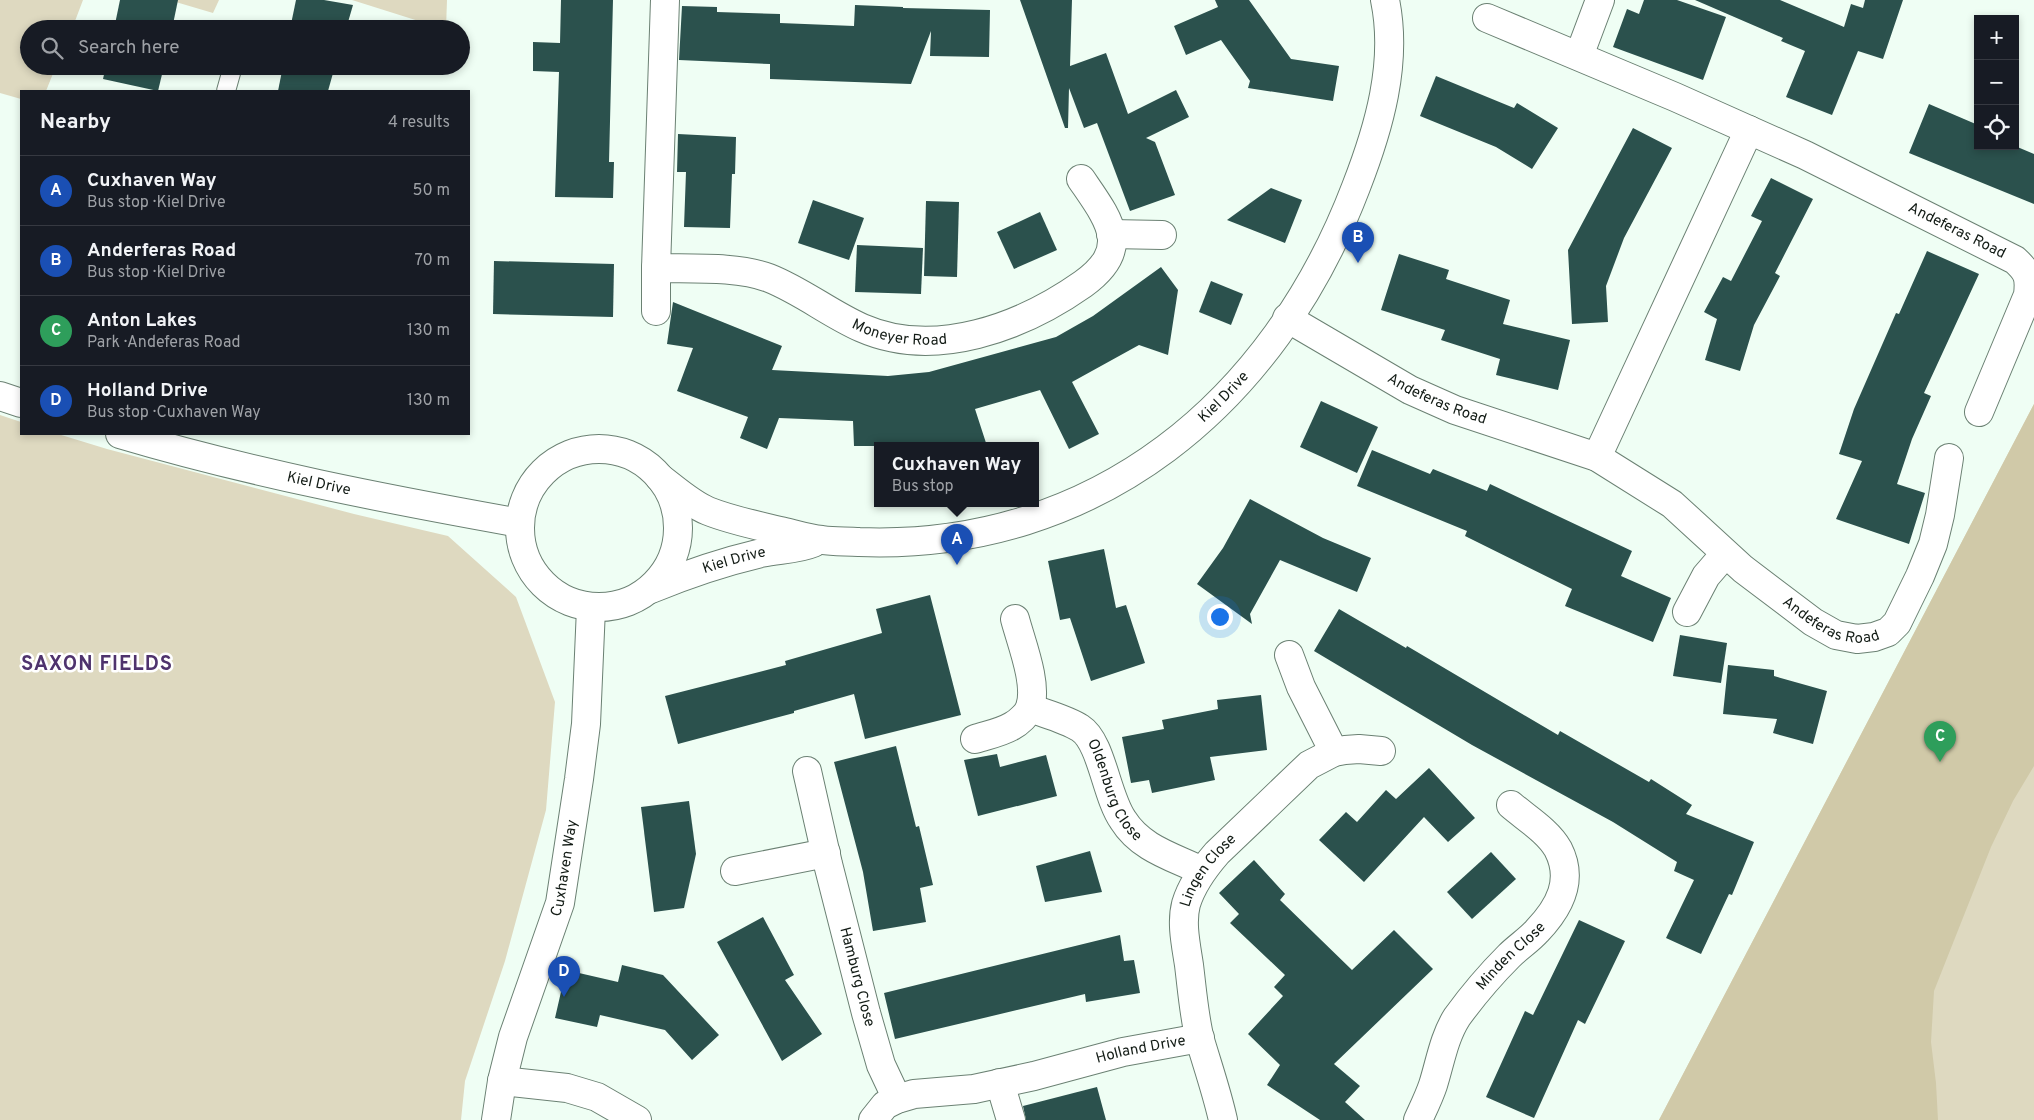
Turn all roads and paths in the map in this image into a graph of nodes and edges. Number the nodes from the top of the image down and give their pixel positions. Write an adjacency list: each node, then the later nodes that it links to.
1 (665, 0): 12 (street)
2 (1385, 0): 14 (street, Kiel Drive)
3 (1600, 0): 5 (street)
4 (1487, 18): 5 (street, Andeferas Road)
5 (1579, 56): 8 (street, Andeferas Road)
6 (230, 75): 7 (lane)
7 (226, 90)
8 (1749, 130): 17 (street, Andeferas Road); 19 (street)
9 (1081, 179): 10 (street, Moneyer Road)
10 (1111, 234): 11 (street); 12 (street, Moneyer Road)
11 (1162, 235)
12 (656, 268): 13 (street)
13 (656, 311)
14 (1287, 318): 19 (street, Andeferas Road); 23 (street, Kiel Drive)
15 (0, 396): 16 (street)
16 (20, 403)
17 (1979, 412)
18 (124, 435): 22 (street, Kiel Drive)
19 (1597, 457): 24 (street, Andeferas Road)
20 (1948, 458): 24 (street, Andeferas Road)
21 (660, 478): 22 (street); 23 (street, Kiel Drive); 25 (street)
22 (520, 523): 26 (street)
23 (820, 540): 25 (street, Kiel Drive)
24 (1725, 554): 27 (street)
25 (650, 589): 26 (street)
26 (591, 608): 40 (street, Cuxhaven Way)
27 (1687, 612)
28 (1015, 619): 30 (street)
29 (1289, 655): 32 (street)
30 (1030, 708): 31 (street); 38 (street, Oldenburg Close)
31 (975, 738)
32 (1334, 752): 33 (street, Lingen Close); 38 (street, Lingen Close)
33 (1381, 752)
34 (807, 771): 36 (street, Hamburg Close)
35 (1511, 805): 48 (street, Minden Close)
36 (826, 853): 37 (street); 42 (street, Hamburg Close)
37 (734, 871)
38 (1202, 871): 39 (street, Lingen Close)
39 (1200, 1038): 41 (street, Holland Drive); 47 (street, Holland Drive)
40 (502, 1082): 43 (street, Cuxhaven Way); 44 (street)
41 (1000, 1083): 42 (street, Holland Drive); 46 (street)
42 (897, 1099): 45 (street, Holland Drive)
43 (496, 1120)
44 (637, 1120)
45 (873, 1120)
46 (1011, 1120)
47 (1224, 1120)
48 (1418, 1120)

